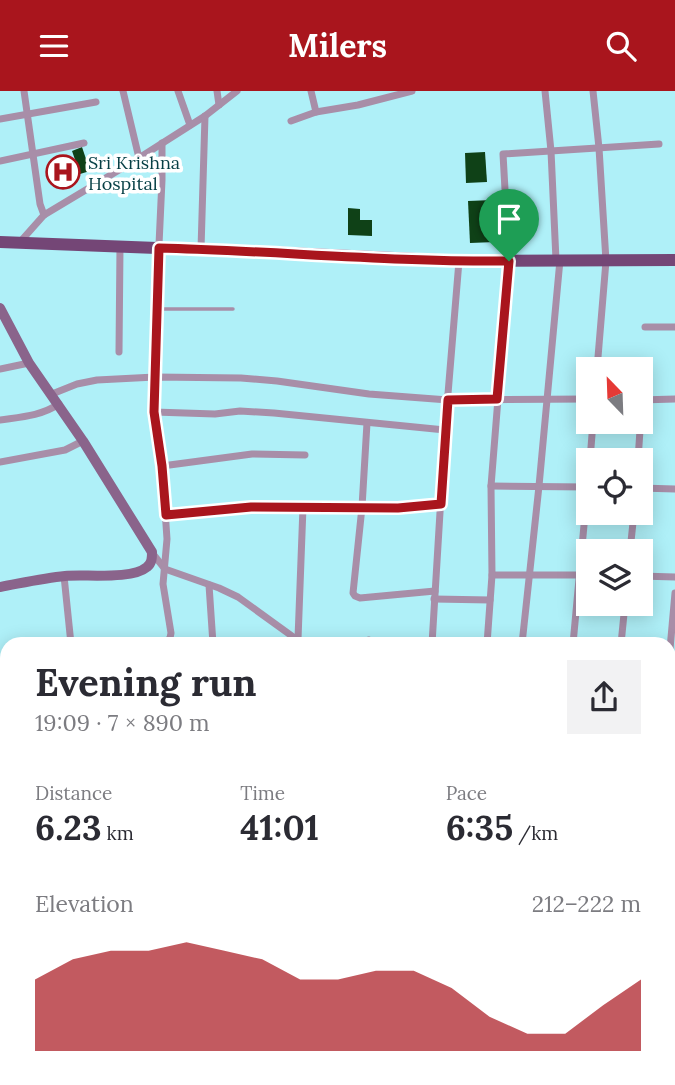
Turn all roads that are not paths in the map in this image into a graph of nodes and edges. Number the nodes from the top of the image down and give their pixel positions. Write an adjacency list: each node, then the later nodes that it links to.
1 (24, 91): 13 (street)
2 (123, 91): 24 (street)
3 (178, 91): 17 (street)
4 (217, 91): 11 (street)
5 (237, 91): 11 (street)
6 (311, 91): 12 (street)
7 (412, 91): 12 (street)
8 (545, 91): 22 (street)
9 (593, 91): 21 (street)
10 (96, 102): 13 (street)
11 (219, 105): 14 (street)
12 (316, 111): 16 (street)
13 (27, 114): 15 (street); 23 (street)
14 (205, 117): 17 (street); 31 (street)
15 (0, 119)
16 (291, 121)
17 (190, 125): 19 (street)
18 (84, 143): 23 (street)
19 (162, 143): 24 (street); 30 (street)
20 (659, 143): 21 (street)
21 (599, 148): 22 (street); 36 (street)
22 (551, 151): 32 (street); 35 (street)
23 (33, 155): 25 (street); 26 (street)
24 (139, 158): 26 (street)
25 (0, 161)
26 (44, 215): 28 (street)
27 (0, 242): 28 (main road)
28 (20, 242): 29 (main road)
29 (120, 247): 30 (main road); 43 (street)
30 (159, 248): 31 (main road); 38 (street)
31 (201, 249): 34 (main road)
32 (558, 260): 35 (main road); 36 (main road); 50 (street)
33 (675, 260): 36 (main road)
34 (459, 261): 35 (main road); 53 (street)
35 (509, 261): 49 (street)
36 (606, 261): 44 (street)
37 (0, 308): 40 (main road)
38 (157, 309): 39 (lane); 47 (street)
39 (233, 309)
40 (4, 324): 45 (main road)
41 (645, 327): 42 (street)
42 (675, 327)
43 (120, 352)
44 (598, 357)
45 (29, 363): 46 (street); 48 (main road)
46 (0, 369)
47 (155, 377): 48 (street); 53 (street); 56 (street)
48 (52, 394): 55 (main road)
49 (497, 399): 50 (street); 53 (street); 64 (street)
50 (547, 399): 51 (street); 65 (street)
51 (576, 399)
52 (675, 399): 54 (street)
53 (448, 400): 59 (street)
54 (653, 400)
55 (59, 404): 57 (street); 60 (main road)
56 (154, 412): 58 (street); 63 (street)
57 (0, 420)
58 (367, 423): 59 (street); 71 (street)
59 (445, 430): 69 (street)
60 (83, 441): 62 (street); 73 (main road)
61 (305, 455): 63 (street)
62 (0, 462)
63 (162, 466): 72 (street)
64 (491, 486): 65 (street); 77 (street)
65 (539, 486): 66 (street); 75 (street)
66 (576, 488)
67 (653, 488): 68 (street)
68 (675, 489)
69 (441, 504): 71 (street); 84 (street)
70 (303, 507): 71 (street); 72 (street); 92 (street)
71 (362, 507): 84 (street)
72 (166, 515): 74 (street)
73 (152, 552): 74 (street); 78 (main road)
74 (165, 569): 81 (street); 89 (street)
75 (530, 574): 76 (street); 77 (street); 95 (street)
76 (576, 574)
77 (492, 575): 85 (street)
78 (65, 576): 82 (main road); 88 (street)
79 (653, 576): 80 (street)
80 (675, 577)
81 (209, 585): 90 (street); 91 (street)
82 (0, 587)
83 (675, 593): 98 (street)
84 (435, 595): 85 (street); 93 (street)
85 (490, 600): 94 (street)
86 (576, 609): 96 (street)
87 (624, 616): 97 (street)
88 (70, 637)
89 (170, 637)
90 (213, 637)
91 (294, 637)
92 (301, 637)
93 (432, 637)
94 (487, 637)
95 (523, 637)
96 (574, 637)
97 (622, 637)
98 (671, 637)

